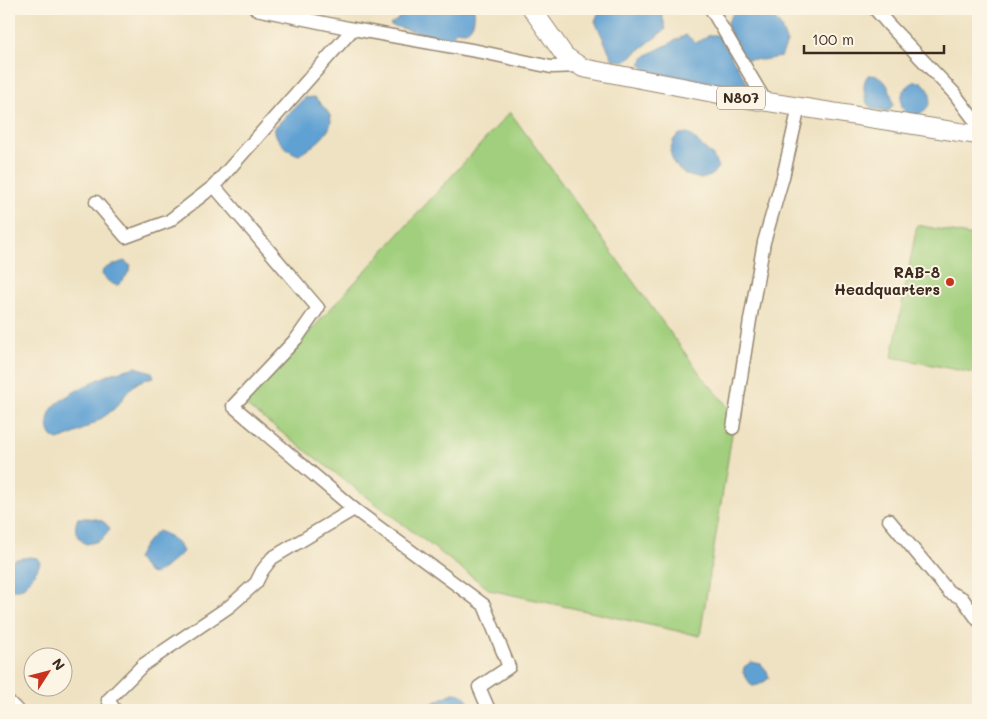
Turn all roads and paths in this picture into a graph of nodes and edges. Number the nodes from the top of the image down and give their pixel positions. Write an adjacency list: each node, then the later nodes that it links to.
1 (256, 9): 5 (street)
2 (532, 9): 6 (highway, N807)
3 (711, 9): 7 (street)
4 (875, 9): 9 (street)
5 (353, 29): 6 (street); 10 (street)
6 (580, 66): 7 (highway, N807)
7 (766, 102): 8 (highway, N807)
8 (799, 107): 9 (highway, N807); 12 (street)
9 (978, 135)
10 (214, 186): 11 (street); 13 (street)
11 (96, 202)
12 (733, 428)
13 (354, 509): 18 (street); 19 (street)
14 (889, 520): 15 (street)
15 (978, 620)
16 (9, 702): 17 (street)
17 (17, 710)
18 (115, 710)
19 (489, 710)

